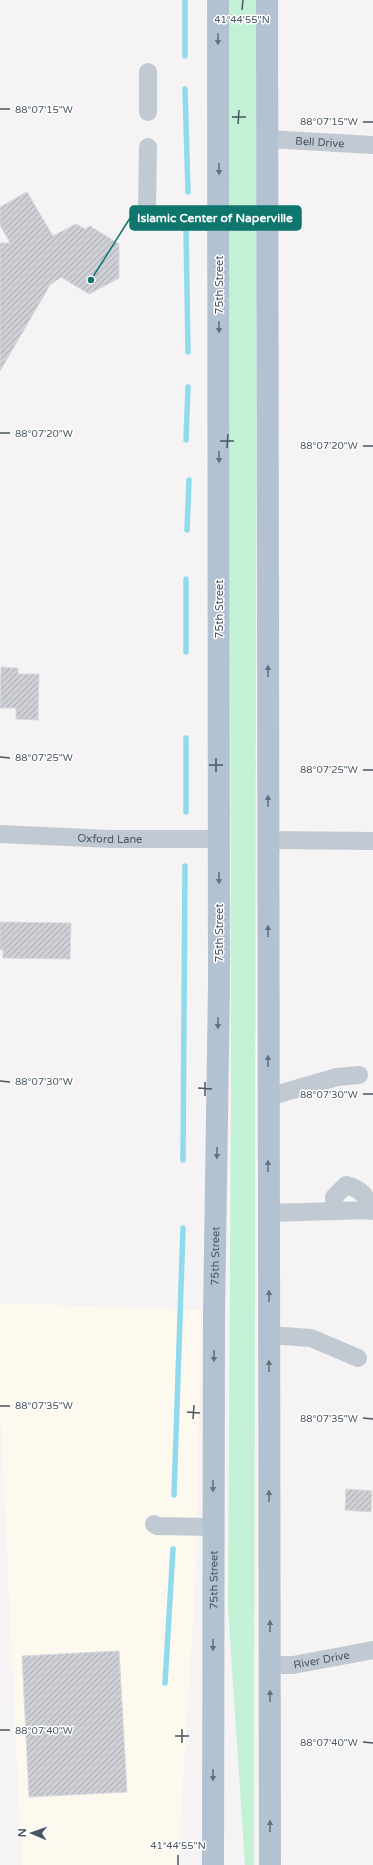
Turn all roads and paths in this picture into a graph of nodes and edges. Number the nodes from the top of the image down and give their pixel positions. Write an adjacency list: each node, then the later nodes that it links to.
1 (218, 0): 10 (main road, 75th Street, one-way to 10)
2 (267, 0): 5 (main road)
3 (148, 72): 4 (street)
4 (148, 112)
5 (268, 139): 6 (street, Bell Drive); 11 (main road, one-way to 5)
6 (373, 145)
7 (148, 147): 8 (street)
8 (147, 210)
9 (0, 834): 10 (street, Oxford Lane)
10 (219, 839): 21 (main road, 75th Street, one-way to 21)
11 (268, 840): 12 (street); 14 (main road, one-way to 11)
12 (373, 841)
13 (359, 1075): 14 (street)
14 (268, 1097): 17 (main road, one-way to 14)
15 (335, 1211): 16 (street); 16 (street); 17 (street)
16 (371, 1211)
17 (268, 1213): 18 (main road, one-way to 17)
18 (269, 1334): 19 (street); 23 (main road, one-way to 18)
19 (358, 1358)
20 (154, 1524): 21 (street)
21 (213, 1526): 24 (main road, 75th Street, one-way to 24)
22 (373, 1650): 23 (street, River Drive)
23 (270, 1665): 25 (main road, one-way to 23)
24 (213, 1865)
25 (270, 1865)

